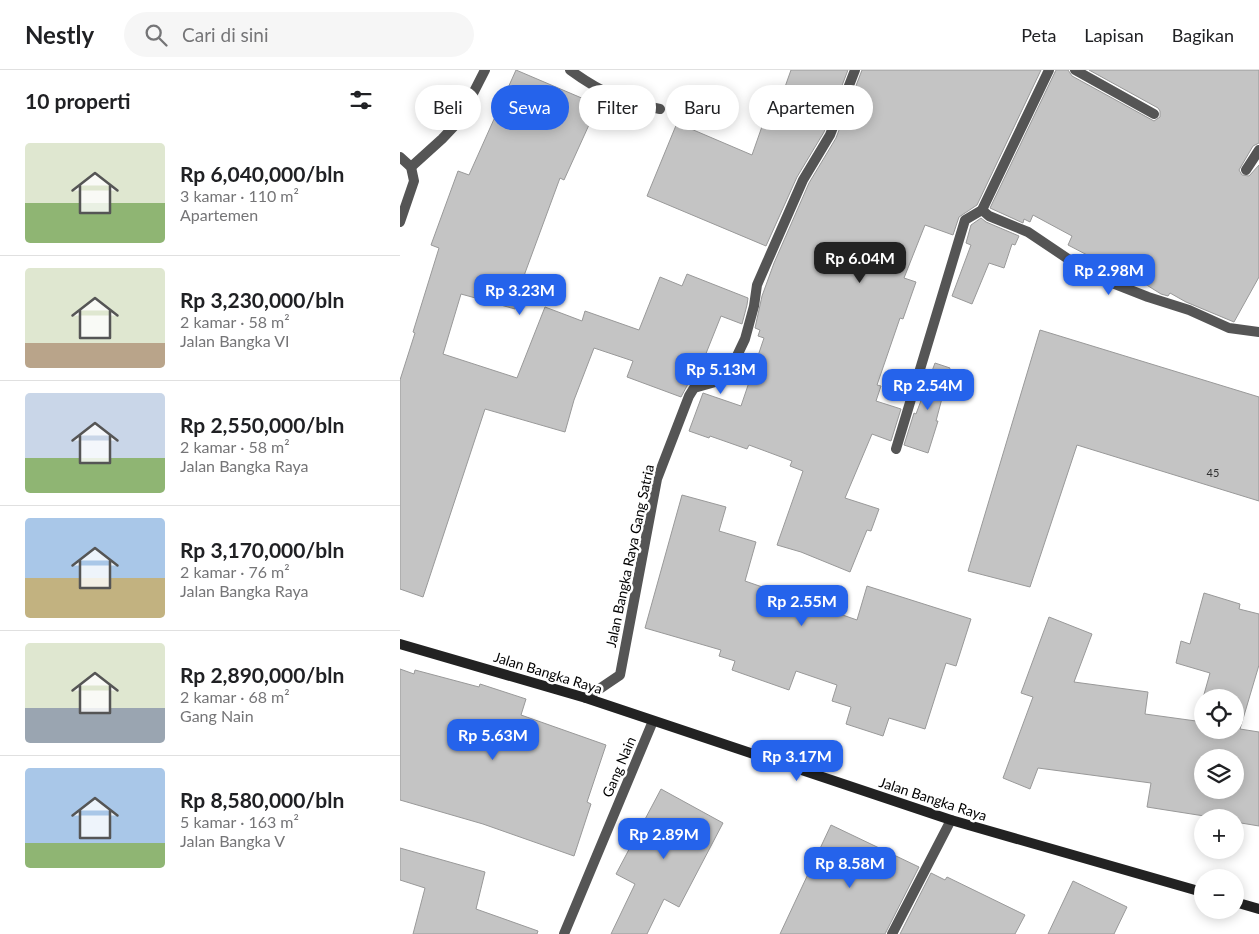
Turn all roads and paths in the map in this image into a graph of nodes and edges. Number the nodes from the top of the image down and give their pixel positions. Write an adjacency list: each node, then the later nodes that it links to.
1 (485, 70): 10 (street)
2 (570, 70): 6 (street)
3 (855, 70): 17 (street, Jalan Bangka Raya Gang Satria)
4 (1049, 70): 12 (street)
5 (1075, 70): 7 (street)
6 (660, 109)
7 (1154, 114)
8 (1259, 150): 11 (street)
9 (400, 157): 10 (street)
10 (411, 167): 13 (street)
11 (1246, 170)
12 (982, 210): 14 (street); 15 (street)
13 (400, 222)
14 (1259, 332)
15 (896, 449)
16 (400, 644): 17 (street, Jalan Bangka Raya)
17 (586, 698): 18 (street, Jalan Bangka Raya)
18 (654, 721): 19 (street, Jalan Bangka Raya); 23 (street, Gang Nain)
19 (951, 820): 20 (street, Jalan Bangka Raya); 24 (street)
20 (1194, 890)
21 (1244, 905): 22 (street)
22 (1259, 909)
23 (564, 934)
24 (892, 934)

